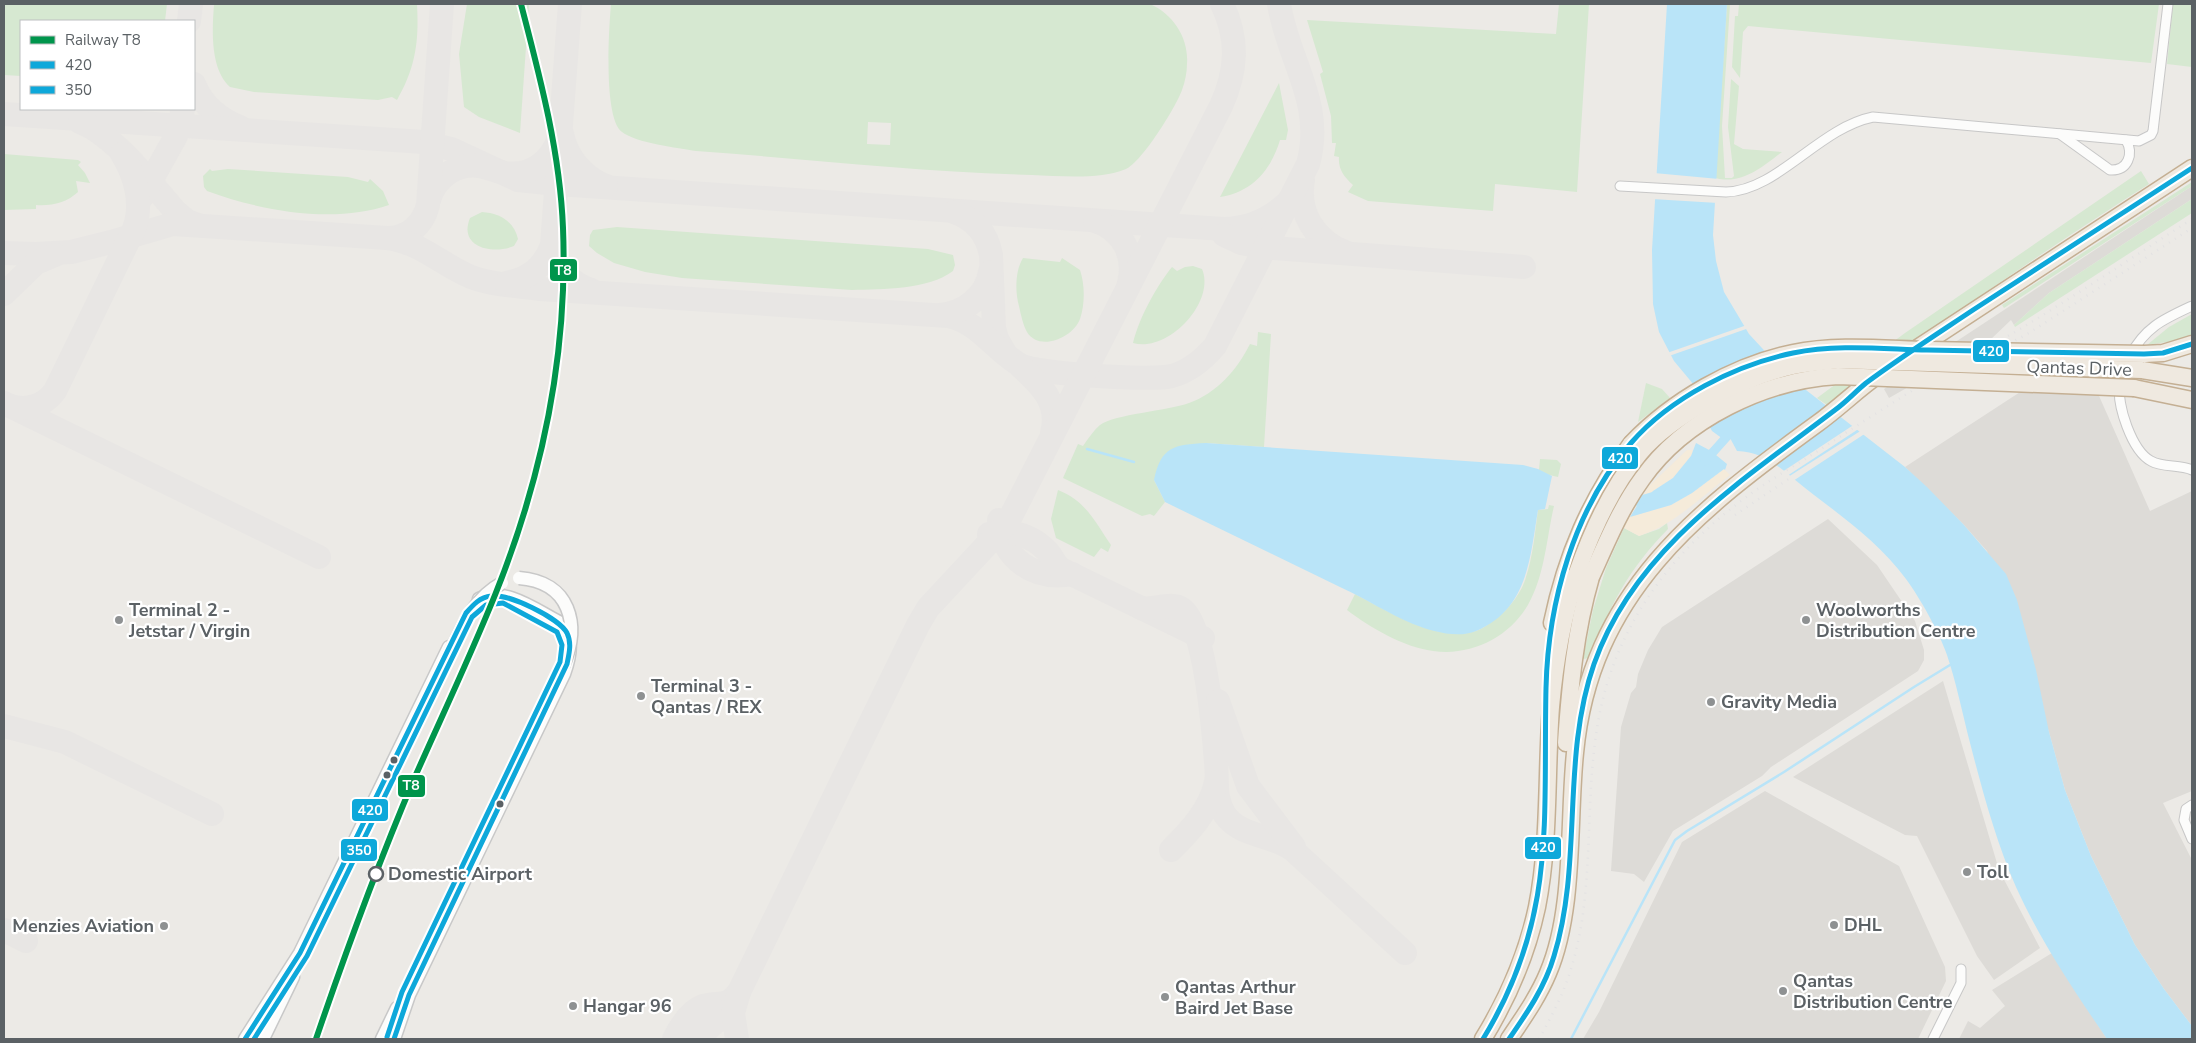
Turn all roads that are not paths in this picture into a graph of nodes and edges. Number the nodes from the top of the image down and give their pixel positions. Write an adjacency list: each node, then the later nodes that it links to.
1 (2168, 4): 3 (street)
2 (2058, 133): 3 (street); 3 (street); 5 (street)
3 (2126, 140)
4 (2192, 168): 24 (highway)
5 (1620, 186)
6 (2192, 306): 14 (street)
7 (2192, 344): 8 (highway)
8 (2143, 362): 9 (highway); 10 (highway); 15 (highway, bridge)
9 (2192, 371)
10 (2192, 378)
11 (2134, 388): 12 (highway); 13 (highway); 15 (highway, Qantas Drive, bridge)
12 (2192, 394)
13 (2192, 400)
14 (2192, 470)
15 (1578, 573): 23 (highway, Qantas Drive); 24 (highway, Qantas Drive)
16 (2192, 805): 17 (street)
17 (2192, 839)
18 (1961, 969): 25 (street)
19 (245, 1039): 22 (street)
20 (263, 1039): 21 (street, bridge)
21 (382, 1039)
22 (394, 1039)
23 (1483, 1039)
24 (1509, 1039)
25 (1933, 1039)

